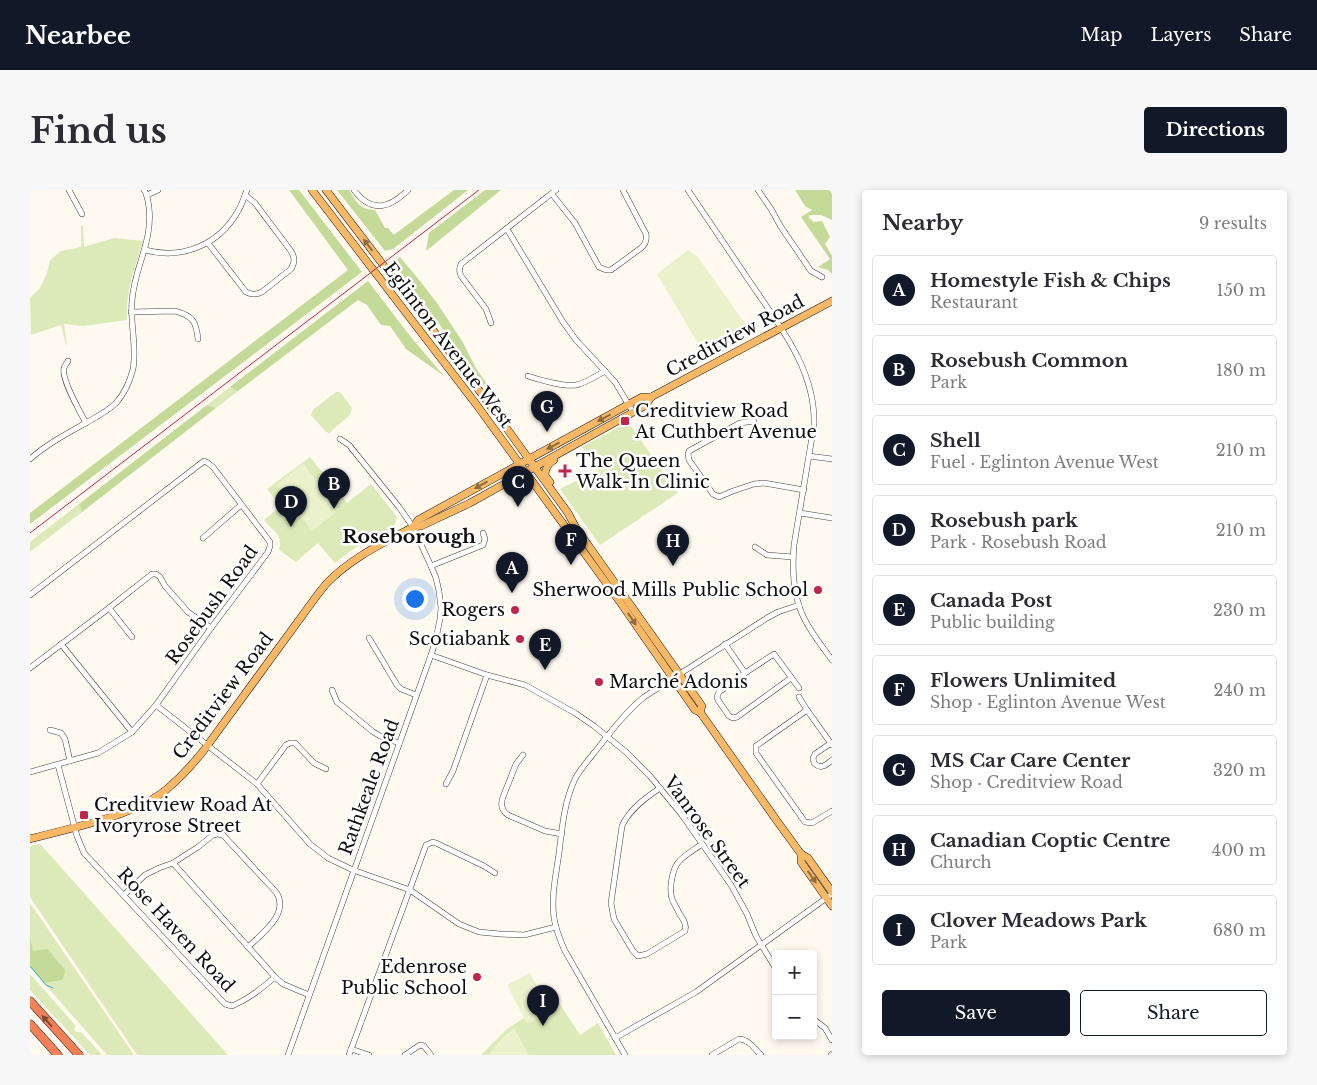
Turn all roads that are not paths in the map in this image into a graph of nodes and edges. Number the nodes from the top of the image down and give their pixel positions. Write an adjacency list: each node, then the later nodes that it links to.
1 (69, 190): 13 (street)
2 (158, 190): 12 (street)
3 (312, 190): 35 (main road, Eglinton Avenue West)
4 (326, 190): 33 (main road, Eglinton Avenue West, one-way to 4)
5 (354, 190): 6 (street)
6 (408, 190)
7 (623, 190): 11 (street)
8 (688, 190): 21 (street)
9 (758, 190): 17 (street)
10 (248, 192): 15 (street); 15 (street)
11 (554, 192): 14 (street)
12 (146, 193): 16 (street)
13 (82, 214)
14 (507, 229): 20 (street); 24 (street)
15 (208, 243): 16 (street)
16 (145, 250): 19 (street)
17 (822, 278)
18 (832, 300): 21 (main road, Creditview Road)
19 (131, 312): 22 (street); 28 (street)
20 (491, 323)
21 (781, 328): 26 (main road, Creditview Road); 31 (street)
22 (198, 339)
23 (68, 361): 28 (street)
24 (605, 371): 25 (street); 26 (street)
25 (528, 376)
26 (631, 408): 30 (main road, Creditview Road); 33 (main road, Creditview Road, one-way to 33)
27 (754, 421): 38 (street)
28 (86, 423): 32 (street)
29 (340, 439): 43 (street, Rathkeale Road)
30 (574, 445): 36 (main road, Creditview Road); 39 (main road)
31 (810, 456): 34 (street); 38 (street)
32 (30, 459)
33 (529, 459): 35 (main road, Creditview Road); 36 (main road, Eglinton Avenue West)
34 (832, 460)
35 (519, 464): 37 (main road, Eglinton Avenue West); 43 (main road, Creditview Road, one-way to 43)
36 (534, 467): 37 (main road, Creditview Road); 39 (main road, Eglinton Avenue West)
37 (525, 472): 43 (main road, Creditview Road); 62 (main road, Eglinton Avenue West, one-way to 62)
38 (804, 490): 41 (street)
39 (556, 497): 62 (main road, Eglinton Avenue West)
40 (241, 505): 45 (street); 49 (street, Rosebush Road); 52 (street, Rosebush Road)
41 (800, 513): 42 (street); 47 (street)
42 (832, 518)
43 (413, 527): 48 (street, Rathkeale Road); 75 (main road, Creditview Road)
44 (482, 533): 48 (street)
45 (203, 538)
46 (754, 547): 47 (street)
47 (793, 557): 50 (street)
48 (431, 566): 57 (street, Rathkeale Road)
49 (30, 595)
50 (799, 605): 56 (street); 58 (street)
51 (109, 608): 52 (street); 53 (street); 55 (street)
52 (211, 628): 68 (street, Rosebush Road)
53 (132, 637)
54 (369, 638): 66 (street)
55 (61, 644): 59 (street); 71 (street)
56 (725, 644): 60 (street); 62 (street)
57 (431, 655): 61 (street, Vanrose Street); 66 (street, Rathkeale Road)
58 (832, 660)
59 (30, 668)
60 (745, 674): 63 (street); 63 (street)
61 (488, 675): 72 (street, Vanrose Street); 83 (street)
62 (677, 676): 72 (street); 95 (main road, Eglinton Avenue West)
63 (791, 678): 64 (street)
64 (799, 688)
65 (332, 690): 73 (street)
66 (416, 695): 73 (street, Rathkeale Road)
67 (799, 697): 69 (street)
68 (156, 705): 71 (street, Rosebush Road); 75 (street)
69 (807, 710): 74 (street); 85 (street)
70 (50, 730): 78 (street)
71 (132, 732): 78 (street, Rosebush Road)
72 (607, 736): 84 (street, Vanrose Street); 87 (street)
73 (399, 743): 91 (street, Rathkeale Road)
74 (832, 744): 77 (street)
75 (208, 745): 82 (street); 86 (main road, Creditview Road)
76 (522, 754): 87 (street)
77 (832, 760)
78 (70, 761): 79 (street, Rosebush Road)
79 (58, 765): 81 (street, Rosebush Road); 86 (street, Rose Haven Road)
80 (326, 769): 82 (street)
81 (30, 772)
82 (257, 784): 91 (street)
83 (446, 784)
84 (660, 788): 89 (street, Vanrose Street); 89 (street)
85 (832, 811)
86 (75, 826): 88 (main road, Creditview Road); 94 (street, Rose Haven Road)
87 (562, 834): 97 (street)
88 (30, 839)
89 (702, 844): 98 (street, Vanrose Street)
90 (173, 863): 94 (street); 99 (street); 99 (street)
91 (353, 870): 93 (street); 102 (street, Rathkeale Road)
92 (495, 873): 93 (street)
93 (410, 890): 97 (street); 108 (street)
94 (124, 895): 101 (street, Rose Haven Road)
95 (830, 895): 96 (main road, Eglinton Avenue West); 98 (street)
96 (832, 906)
97 (556, 927): 106 (street)
98 (761, 945): 100 (street, Vanrose Street); 106 (street)
99 (249, 946): 101 (street)
100 (772, 963)
101 (275, 977): 102 (street)
102 (310, 995): 111 (street, Rathkeale Road)
103 (30, 1002): 110 (highway, one-way to 103)
104 (817, 1022): 107 (street)
105 (30, 1024): 109 (highway)
106 (616, 1038): 115 (street)
107 (832, 1040)
108 (350, 1052): 112 (street)
109 (58, 1055)
110 (79, 1055)
111 (288, 1055)
112 (369, 1055)
113 (405, 1055): 114 (street)
114 (432, 1055)
115 (625, 1055)
116 (712, 1055): 117 (street)
117 (761, 1055)

